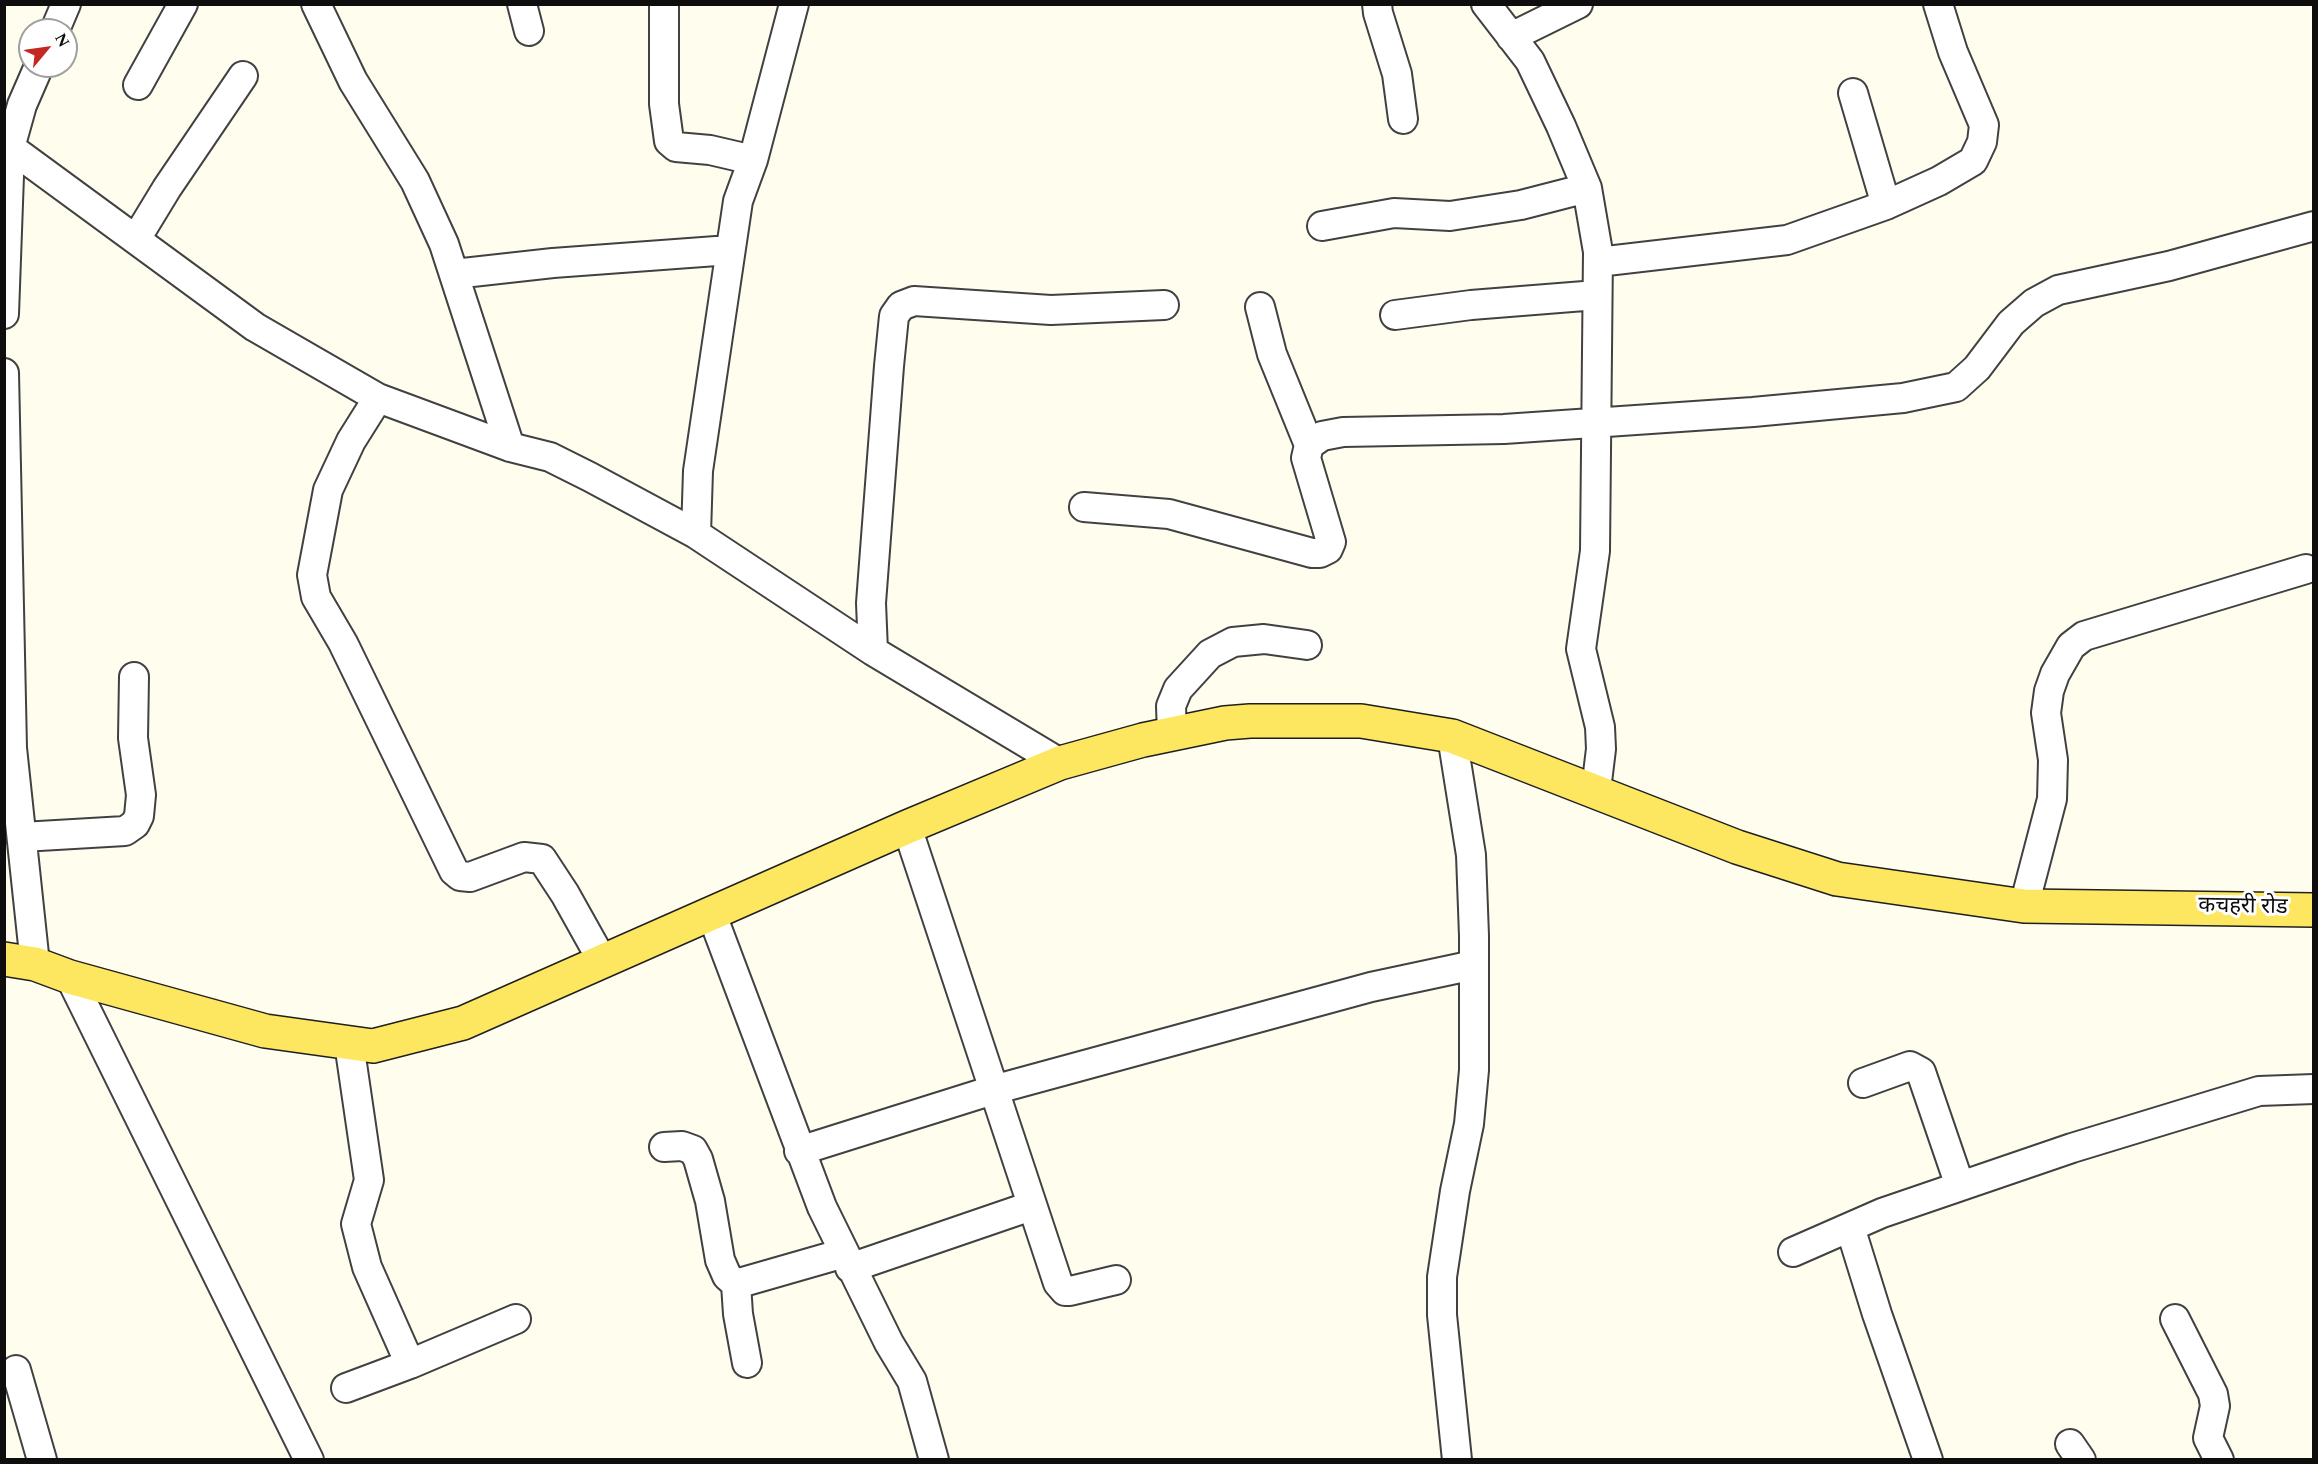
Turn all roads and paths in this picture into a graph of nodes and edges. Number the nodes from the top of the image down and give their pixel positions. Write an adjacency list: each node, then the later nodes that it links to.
1 (66, 4): 10 (street)
2 (183, 4): 14 (street)
3 (664, 4): 18 (street)
4 (794, 4): 18 (street)
5 (1377, 4): 16 (street)
6 (1486, 4): 11 (street)
7 (1578, 4): 11 (street)
8 (1938, 4): 20 (street)
9 (326, 7): 26 (street)
10 (60, 18)
11 (1511, 38): 19 (street)
12 (243, 76): 23 (street)
13 (34, 78): 17 (street)
14 (138, 85)
15 (1853, 93): 20 (street)
16 (1403, 119)
17 (6, 146): 23 (street); 30 (street)
18 (753, 160): 24 (street)
19 (1587, 188): 21 (street); 25 (street)
20 (1886, 205): 25 (street)
21 (1322, 226)
22 (2313, 226): 34 (street)
23 (136, 239): 33 (street)
24 (730, 250): 26 (street); 38 (street)
25 (1598, 262): 27 (street)
26 (454, 274): 36 (street)
27 (1597, 295): 31 (street); 34 (street)
28 (1164, 305): 41 (street)
29 (1260, 307): 35 (street)
30 (4, 314)
31 (1395, 315)
32 (4, 373): 45 (street)
33 (378, 398): 36 (street); 54 (street)
34 (1597, 424): 35 (street); 47 (street)
35 (1309, 444): 37 (street)
36 (510, 447): 38 (street)
37 (1084, 507)
38 (696, 534): 41 (street)
39 (2306, 569): 50 (street)
40 (1307, 645): 43 (street)
41 (873, 651): 46 (street)
42 (134, 677): 49 (street)
43 (1173, 734): 44 (main road, कचहरी रोड); 46 (main road, कचहरी रोड)
44 (1452, 736): 47 (main road, कचहरी रोड); 55 (street)
45 (8, 747): 49 (street)
46 (1060, 763): 48 (main road, कचहरी रोड)
47 (1596, 790): 50 (main road, कचहरी रोड)
48 (907, 826): 52 (main road, कचहरी रोड); 60 (street)
49 (22, 837): 53 (street)
50 (2024, 906): 51 (main road, कचहरी रोड)
51 (2313, 910)
52 (712, 915): 54 (main road, कचहरी रोड); 62 (street)
53 (20, 961): 56 (main road, कचहरी रोड)
54 (603, 962): 57 (main road, कचहरी रोड)
55 (1474, 965): 60 (street); 79 (street)
56 (70, 977): 57 (main road, कचहरी रोड); 77 (street)
57 (349, 1043): 73 (street)
58 (1863, 1083): 63 (street)
59 (2313, 1089): 63 (street)
60 (993, 1090): 62 (street); 64 (street)
61 (664, 1147): 69 (street)
62 (799, 1151): 67 (street)
63 (1960, 1186): 65 (street)
64 (1031, 1206): 67 (street); 68 (street)
65 (1851, 1227): 66 (street); 80 (street)
66 (1793, 1252)
67 (847, 1261): 69 (street); 78 (street)
68 (1116, 1280)
69 (736, 1284): 72 (street)
70 (516, 1319): 73 (street)
71 (2175, 1319): 81 (street)
72 (747, 1363)
73 (410, 1364): 75 (street)
74 (16, 1371): 76 (street)
75 (346, 1388)
76 (42, 1460)
77 (309, 1460)
78 (934, 1460)
79 (1457, 1460)
80 (1928, 1460)
81 (2219, 1460)

